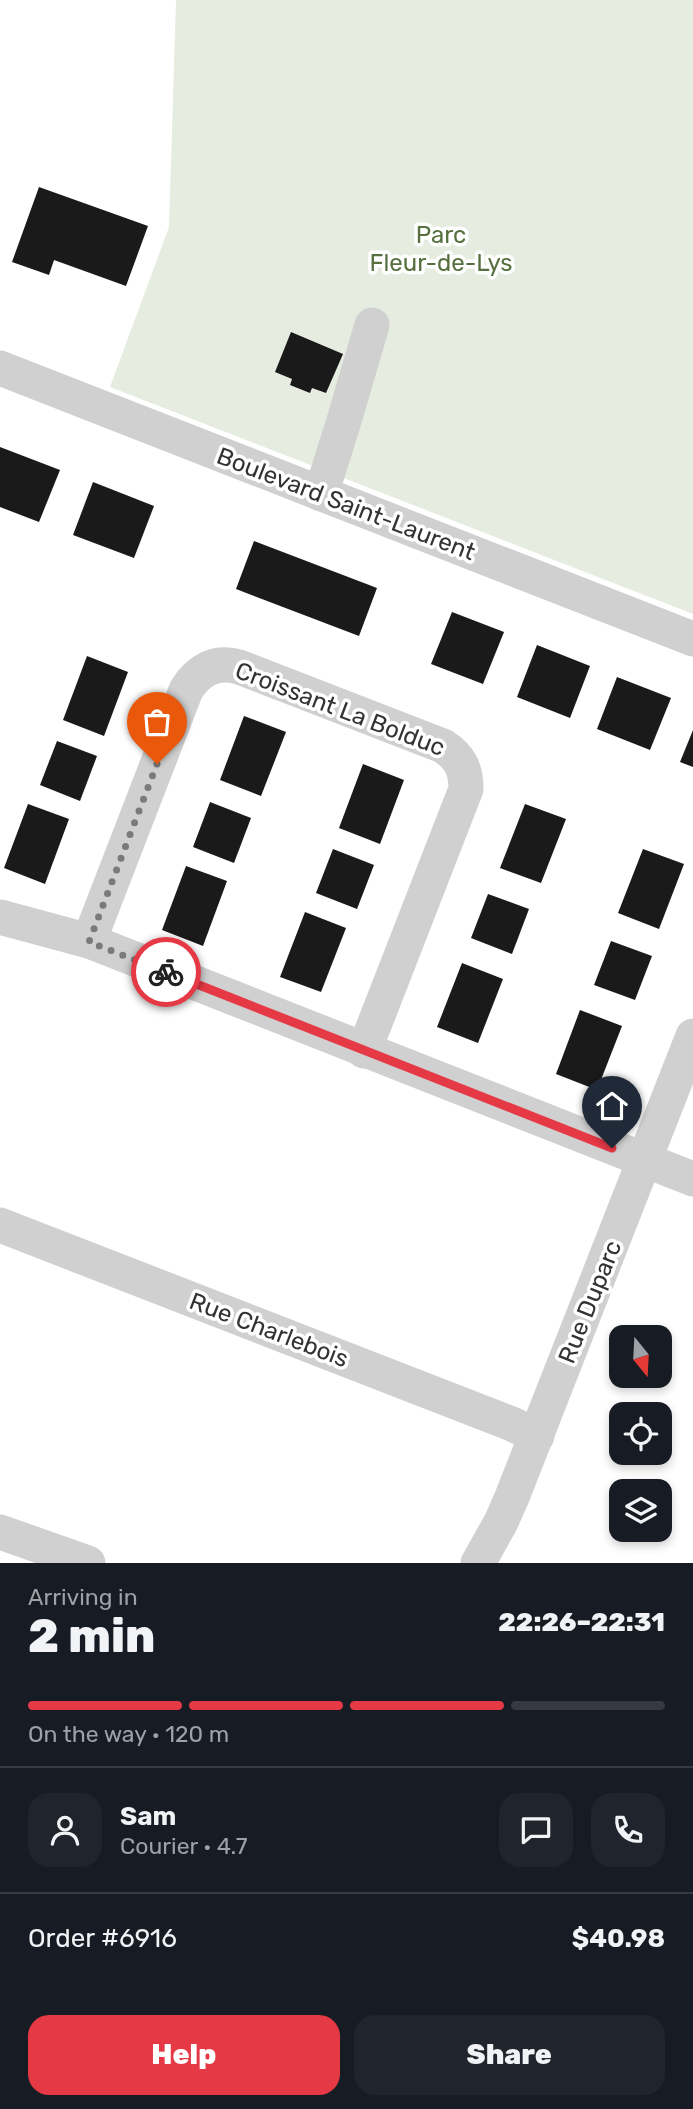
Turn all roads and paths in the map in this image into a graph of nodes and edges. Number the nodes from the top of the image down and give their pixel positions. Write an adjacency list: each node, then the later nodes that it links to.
1 (372, 326): 3 (street)
2 (0, 368): 3 (street, Boulevard Saint-Laurent)
3 (321, 494): 4 (street, Boulevard Saint-Laurent)
4 (693, 639)
5 (0, 917): 6 (street)
6 (89, 942): 8 (street); 8 (street, Croissant La Bolduc)
7 (693, 1036): 9 (street, Rue Duparc)
8 (364, 1051): 9 (street)
9 (646, 1160): 10 (street); 12 (street, Rue Duparc)
10 (693, 1179)
11 (0, 1225): 12 (street, Rue Charlebois)
12 (537, 1436): 15 (street, Rue Duparc)
13 (0, 1532): 14 (street)
14 (88, 1563)
15 (478, 1563)

